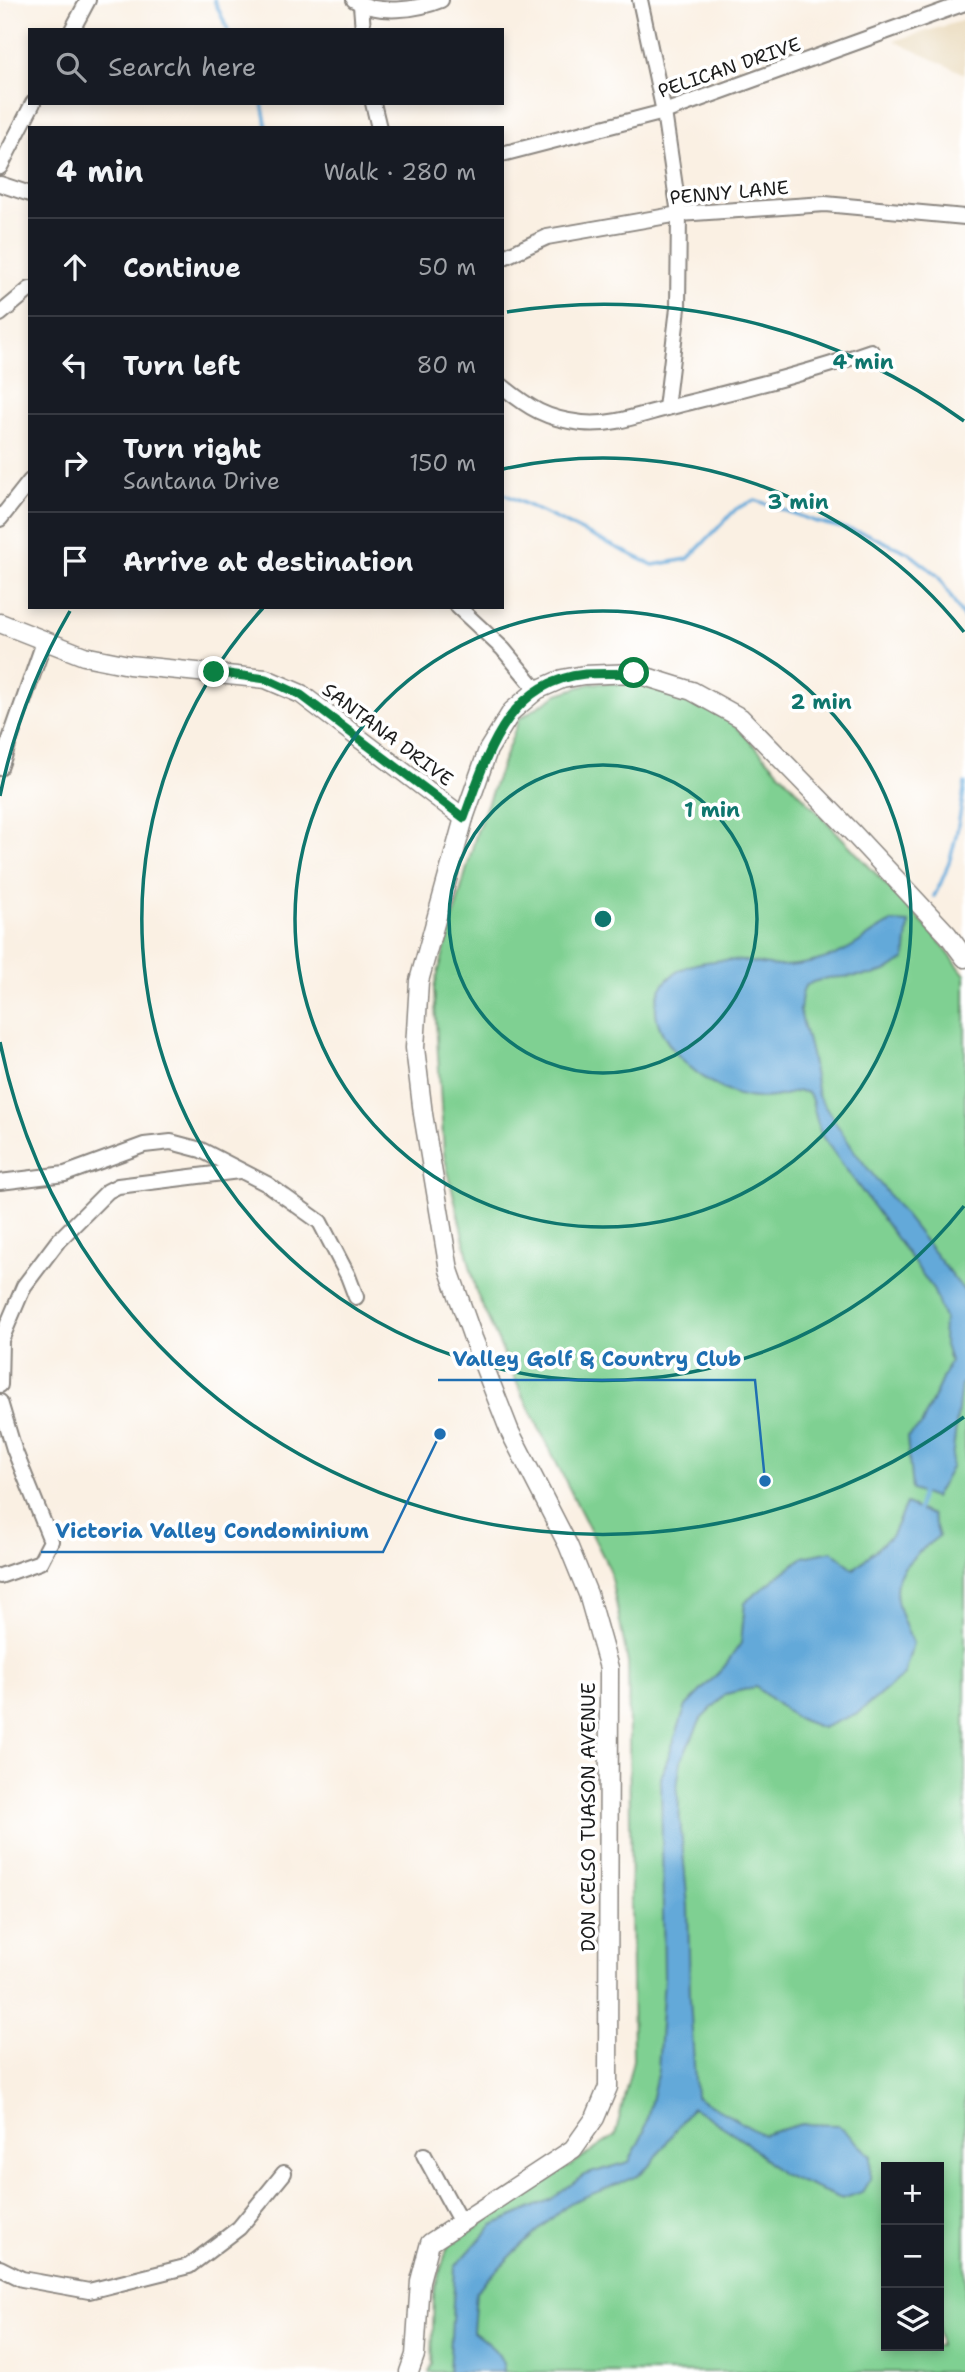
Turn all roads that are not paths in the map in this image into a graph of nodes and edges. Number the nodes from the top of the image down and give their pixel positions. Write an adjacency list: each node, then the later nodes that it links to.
1 (88, 0): 6 (street)
2 (441, 0): 4 (street)
3 (640, 0): 10 (street)
4 (357, 3): 7 (street)
5 (965, 3): 10 (street, PELICAN DRIVE)
6 (73, 28)
7 (363, 28)
8 (32, 105): 13 (street)
9 (373, 105): 11 (street)
10 (664, 112): 12 (street, PELICAN DRIVE); 16 (street)
11 (379, 126)
12 (504, 153)
13 (0, 167)
14 (0, 184): 15 (street)
15 (28, 193)
16 (679, 214): 17 (street, PENNY LANE); 18 (street, PENNY LANE); 23 (street)
17 (965, 218)
18 (504, 257)
19 (28, 291): 20 (street)
20 (0, 314)
21 (871, 351): 23 (street)
22 (504, 388): 23 (street)
23 (666, 408)
24 (28, 484): 25 (street)
25 (0, 519)
26 (460, 609): 29 (street)
27 (0, 623): 28 (street, SANTANA DRIVE)
28 (44, 642): 30 (street); 31 (street, SANTANA DRIVE)
29 (537, 690): 31 (street, DON CELSO TUASON AVENUE); 32 (street, DON CELSO TUASON AVENUE)
30 (0, 768)
31 (464, 818): 41 (street, DON CELSO TUASON AVENUE)
32 (964, 954)
33 (240, 1170): 34 (street); 35 (street); 36 (street)
34 (0, 1182)
35 (356, 1297)
36 (0, 1385)
37 (0, 1402): 38 (street)
38 (0, 1576)
39 (424, 2155): 41 (street)
40 (284, 2173): 42 (street)
41 (460, 2221): 43 (street, DON CELSO TUASON AVENUE)
42 (0, 2268)
43 (410, 2372)

